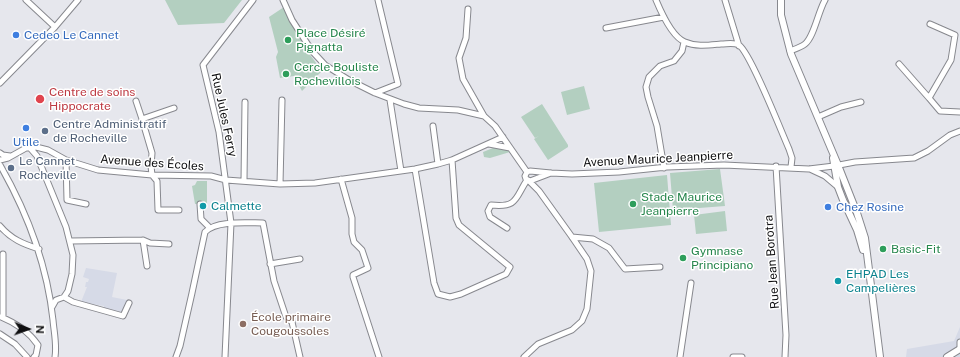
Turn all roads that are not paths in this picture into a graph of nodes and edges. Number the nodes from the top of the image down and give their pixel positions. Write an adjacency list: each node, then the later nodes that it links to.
1 (26, 0): 13 (street)
2 (78, 0): 13 (street)
3 (253, 0): 59 (street, Rue Jules Ferry)
4 (283, 0): 20 (street)
5 (378, 0): 20 (street)
6 (656, 0): 11 (street)
7 (725, 0): 16 (street)
8 (781, 0): 17 (main road)
9 (824, 0): 17 (street)
10 (468, 9): 29 (street)
11 (664, 17): 14 (street); 15 (street)
12 (930, 24): 21 (street)
13 (55, 27): 19 (street)
14 (606, 28)
15 (684, 42): 16 (street); 50 (street)
16 (739, 46): 49 (street)
17 (790, 51): 30 (main road)
18 (899, 64): 21 (street)
19 (0, 83)
20 (375, 93): 23 (street)
21 (929, 98): 28 (street)
22 (282, 100): 62 (street)
23 (390, 100): 29 (street); 53 (street)
24 (136, 101): 31 (street)
25 (245, 102): 61 (street)
26 (861, 102): 30 (street)
27 (174, 108): 31 (street)
28 (960, 112)
29 (484, 116): 34 (street)
30 (818, 116): 47 (main road)
31 (142, 118): 57 (street)
32 (433, 126): 45 (street)
33 (960, 131): 47 (street, Avenue Maurice Jeanpierre)
34 (503, 137): 35 (street); 37 (street)
35 (488, 144): 37 (street); 44 (street)
36 (30, 148): 38 (street, Avenue des Écoles); 40 (street); 41 (street)
37 (510, 148): 55 (street)
38 (45, 150): 41 (street); 43 (street, Avenue des Écoles)
39 (0, 153): 40 (street)
40 (11, 156): 42 (street)
41 (36, 156): 73 (street)
42 (0, 160)
43 (66, 160): 57 (street, Avenue des Écoles); 64 (street)
44 (452, 160): 45 (street); 51 (street)
45 (438, 164): 51 (street)
46 (0, 165): 75 (street)
47 (836, 165): 52 (street, Avenue Maurice Jeanpierre); 63 (main road); 81 (main road)
48 (776, 166): 49 (street, Avenue Maurice Jeanpierre); 50 (street, Avenue Maurice Jeanpierre); 105 (street, Rue Jean Borotra)
49 (792, 167): 52 (street, Avenue Maurice Jeanpierre)
50 (664, 168): 56 (street, Avenue Maurice Jeanpierre)
51 (415, 169): 53 (street)
52 (810, 169): 63 (street)
53 (401, 171): 58 (street)
54 (533, 171): 55 (street, Avenue Maurice Jeanpierre); 56 (street, Avenue Maurice Jeanpierre); 60 (street)
55 (527, 172): 60 (street)
56 (551, 173): 60 (street, Avenue Maurice Jeanpierre)
57 (152, 175): 59 (street, Avenue des Écoles); 66 (street)
58 (341, 179): 62 (street); 100 (street)
59 (226, 180): 61 (street); 67 (street, Rue Jules Ferry)
60 (530, 180): 70 (street); 71 (street)
61 (244, 181): 62 (street)
62 (280, 184)
63 (838, 187): 81 (main road)
64 (86, 204)
65 (200, 204): 69 (street)
66 (179, 210)
67 (231, 223): 69 (street); 78 (street); 98 (street, Rue Jules Ferry)
68 (0, 226): 75 (street)
69 (209, 227): 97 (street)
70 (507, 228)
71 (572, 237): 80 (street); 101 (street)
72 (144, 240): 73 (street); 74 (street); 79 (street)
73 (70, 241): 84 (street)
74 (169, 244)
75 (38, 249): 83 (street)
76 (3, 254): 88 (street)
77 (300, 259): 78 (street)
78 (270, 264): 99 (street)
79 (147, 266)
80 (660, 267)
81 (868, 268): 106 (main road)
82 (691, 283): 102 (street)
83 (49, 288): 85 (street); 87 (street)
84 (64, 297): 85 (street); 86 (street)
85 (58, 298): 87 (street)
86 (129, 303)
87 (52, 308): 96 (street)
88 (1, 317): 95 (street)
89 (0, 334): 94 (street)
90 (960, 342): 91 (street)
91 (960, 349): 93 (main road)
92 (960, 353): 93 (main road)
93 (948, 356)
94 (27, 357)
95 (34, 357)
96 (55, 357)
97 (176, 357)
98 (225, 357)
99 (300, 357)
100 (379, 357)
101 (524, 357)
102 (680, 357)
103 (733, 357): 104 (street)
104 (742, 357)
105 (785, 357)
106 (880, 357)

